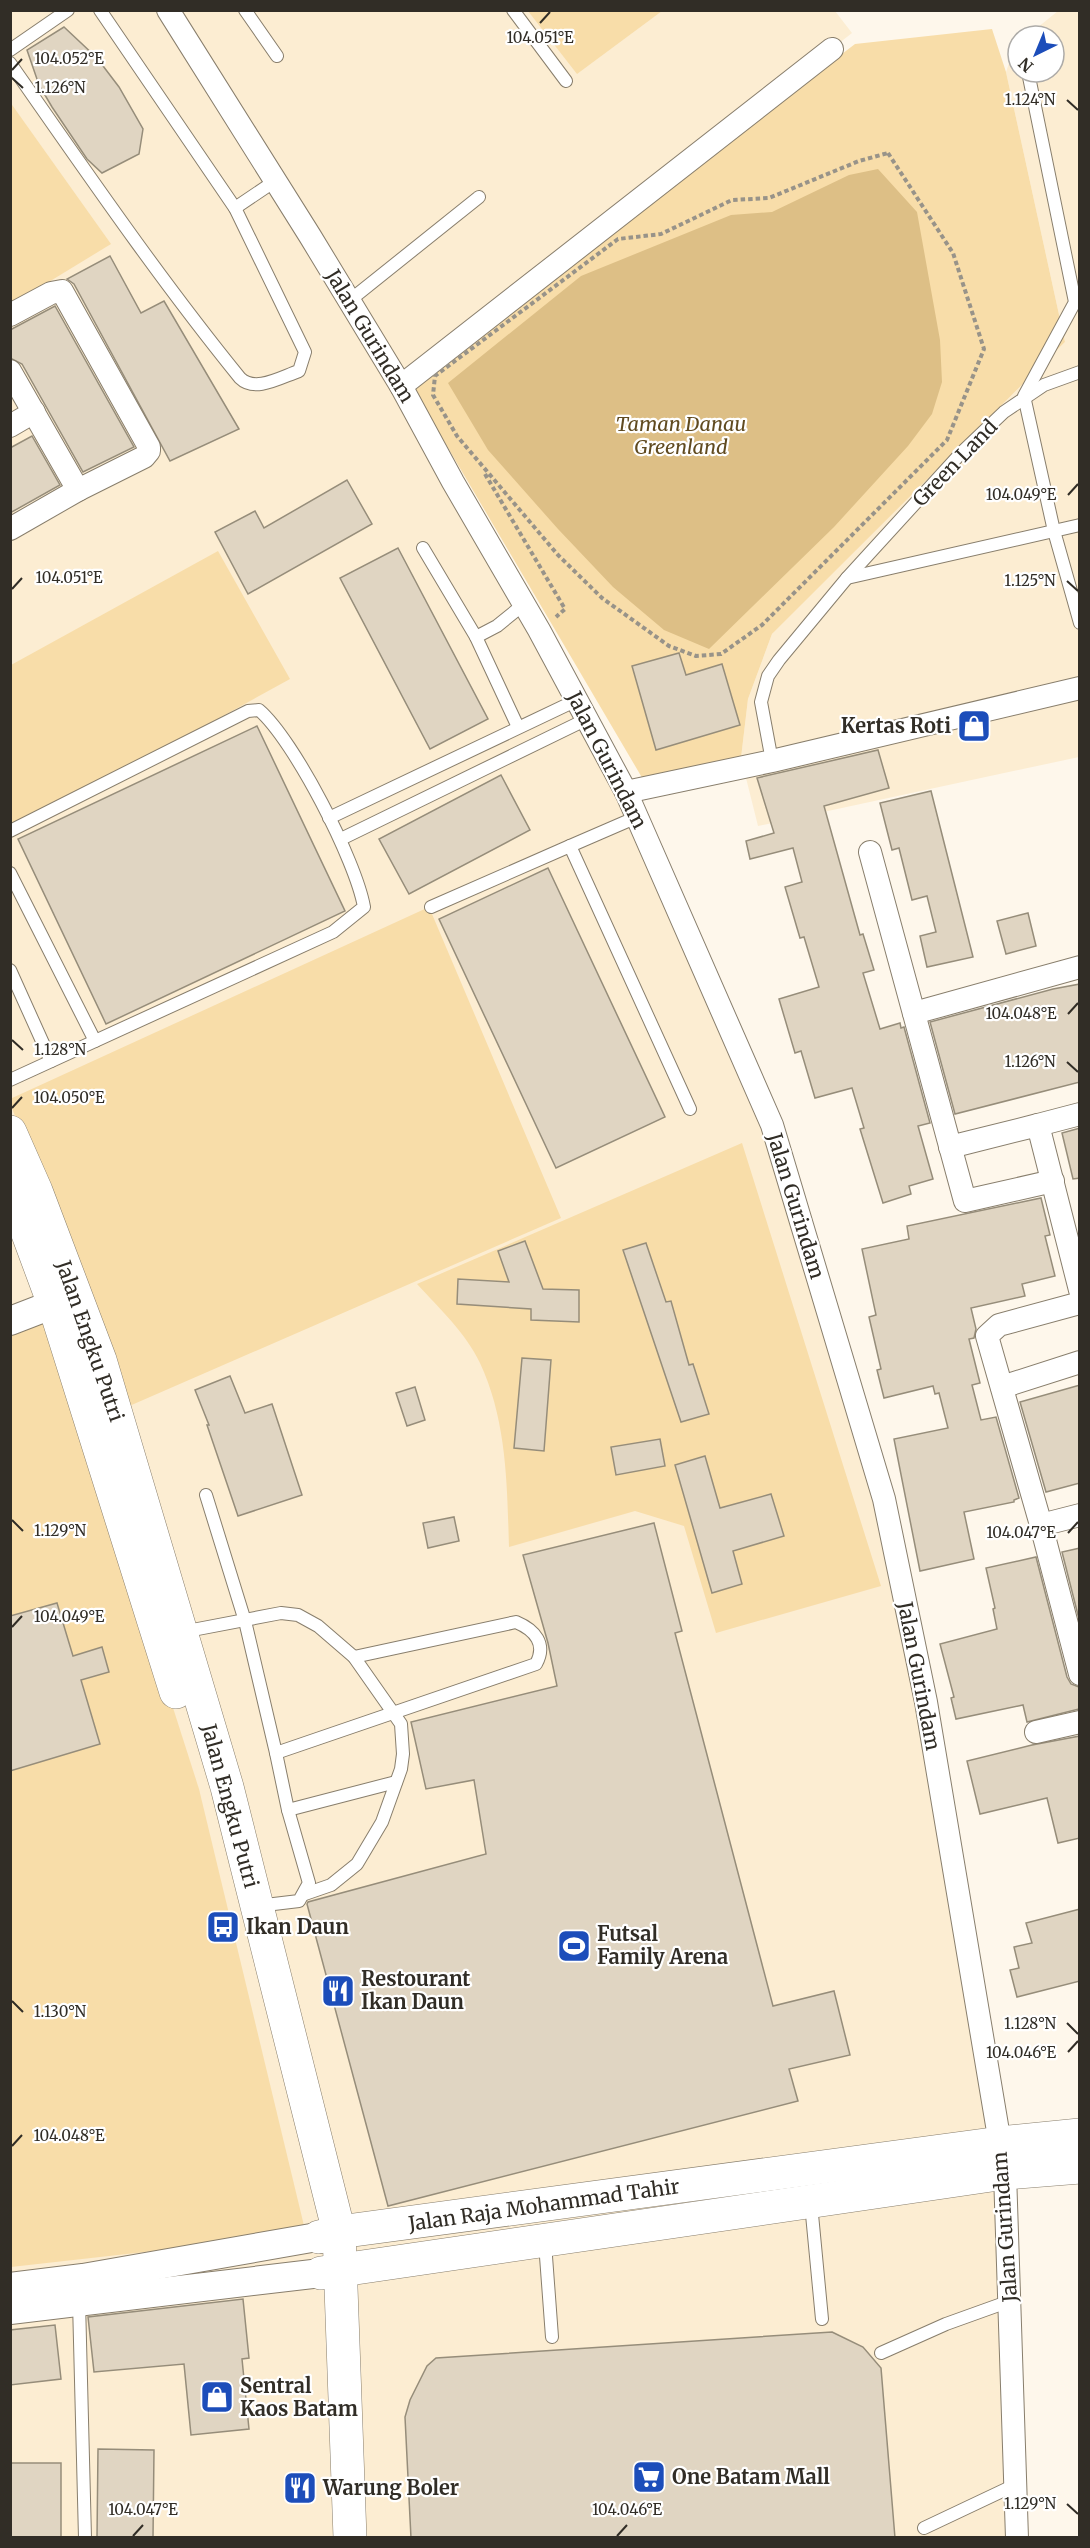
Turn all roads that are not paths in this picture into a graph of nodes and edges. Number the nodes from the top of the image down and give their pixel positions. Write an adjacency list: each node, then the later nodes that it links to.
1 (68, 10): 7 (lane)
2 (100, 10): 14 (lane)
3 (168, 10): 12 (street, Jalan Gurindam)
4 (245, 10): 8 (lane)
5 (513, 10): 10 (lane)
6 (832, 49): 19 (street)
7 (10, 50)
8 (277, 56)
9 (10, 63): 14 (lane)
10 (566, 81)
11 (1030, 84): 20 (lane)
12 (275, 181): 14 (lane); 15 (street, Jalan Gurindam)
13 (479, 197): 15 (lane)
14 (235, 208)
15 (349, 301): 19 (street, Jalan Gurindam)
16 (10, 315): 23 (street)
17 (10, 371): 21 (street)
18 (1080, 372): 20 (lane, Green Land)
19 (401, 386): 29 (street, Jalan Gurindam)
20 (1024, 396): 26 (lane); 28 (lane, Green Land)
21 (34, 412): 22 (street); 23 (street)
22 (10, 426)
23 (78, 490): 25 (street)
24 (1080, 525): 26 (lane)
25 (10, 529)
26 (1054, 531): 28 (lane); 30 (lane)
27 (423, 548): 31 (lane)
28 (847, 578): 35 (lane, Green Land)
29 (524, 604): 31 (lane); 33 (street, Jalan Gurindam)
30 (1080, 623)
31 (476, 637): 34 (lane)
32 (1080, 688): 35 (street)
33 (582, 710): 34 (lane); 36 (street, Jalan Gurindam); 40 (lane)
34 (518, 727): 38 (lane)
35 (772, 761): 36 (street)
36 (626, 792): 37 (street, Jalan Gurindam)
37 (637, 817): 41 (lane); 80 (street, Jalan Gurindam)
38 (329, 818): 39 (lane); 40 (lane)
39 (10, 831)
40 (340, 839): 48 (lane)
41 (570, 846): 44 (lane); 51 (lane)
42 (870, 852): 47 (street)
43 (10, 873): 48 (lane)
44 (431, 907)
45 (1080, 967): 47 (street)
46 (10, 970): 49 (lane)
47 (914, 1013): 55 (street)
48 (95, 1041): 49 (lane)
49 (51, 1061): 50 (lane)
50 (10, 1080)
51 (690, 1109)
52 (1080, 1114): 53 (street)
53 (1038, 1125): 55 (street); 56 (street)
54 (10, 1132): 68 (main road, Jalan Engku Putri)
55 (950, 1148): 56 (street)
56 (1053, 1181): 58 (street)
57 (10, 1187): 60 (main road, Jalan Engku Putri)
58 (1080, 1290)
59 (1080, 1303): 63 (street)
60 (54, 1304): 61 (street); 83 (main road, Jalan Engku Putri)
61 (10, 1321)
62 (1080, 1362): 63 (street)
63 (1002, 1387): 66 (street)
64 (206, 1495): 67 (lane)
65 (1080, 1515): 66 (street)
66 (1041, 1525): 70 (street)
67 (244, 1621): 68 (lane); 69 (lane); 74 (lane)
68 (181, 1633): 78 (main road, Jalan Engku Putri)
69 (354, 1657): 71 (lane); 71 (lane)
70 (1078, 1661)
71 (395, 1713): 74 (lane); 75 (lane)
72 (1080, 1722): 73 (street)
73 (1036, 1732)
74 (276, 1754): 76 (lane)
75 (396, 1782): 76 (lane); 77 (lane)
76 (288, 1810): 77 (lane)
77 (305, 1894): 78 (lane)
78 (257, 1906): 83 (main road, Jalan Engku Putri)
79 (1080, 2135): 80 (main road, Jalan Raja Mohammad Tahir)
80 (1002, 2158): 81 (main road, Jalan Raja Mohammad Tahir); 82 (main road, Jalan Raja Mohammad Tahir); 83 (main road, Jalan Raja Mohammad Tahir); 87 (street, Jalan Gurindam)
81 (1080, 2167)
82 (811, 2203): 84 (main road, Jalan Raja Mohammad Tahir); 90 (lane)
83 (328, 2235): 85 (main road, Jalan Engku Putri); 86 (street, Jalan Raja Mohammad Tahir)
84 (545, 2241): 85 (main road, Jalan Raja Mohammad Tahir); 91 (lane)
85 (332, 2272): 88 (street, Jalan Raja Mohammad Tahir); 96 (main road, Jalan Engku Putri); 97 (main road, Jalan Engku Putri)
86 (10, 2287)
87 (1010, 2301): 92 (lane); 93 (street, Jalan Gurindam)
88 (79, 2302): 89 (street, Jalan Raja Mohammad Tahir); 95 (lane)
89 (10, 2310)
90 (822, 2319)
91 (552, 2337)
92 (881, 2353)
93 (1017, 2484): 94 (lane); 98 (street, Jalan Gurindam)
94 (924, 2528)
95 (85, 2538)
96 (334, 2538)
97 (350, 2538)
98 (1017, 2538)

